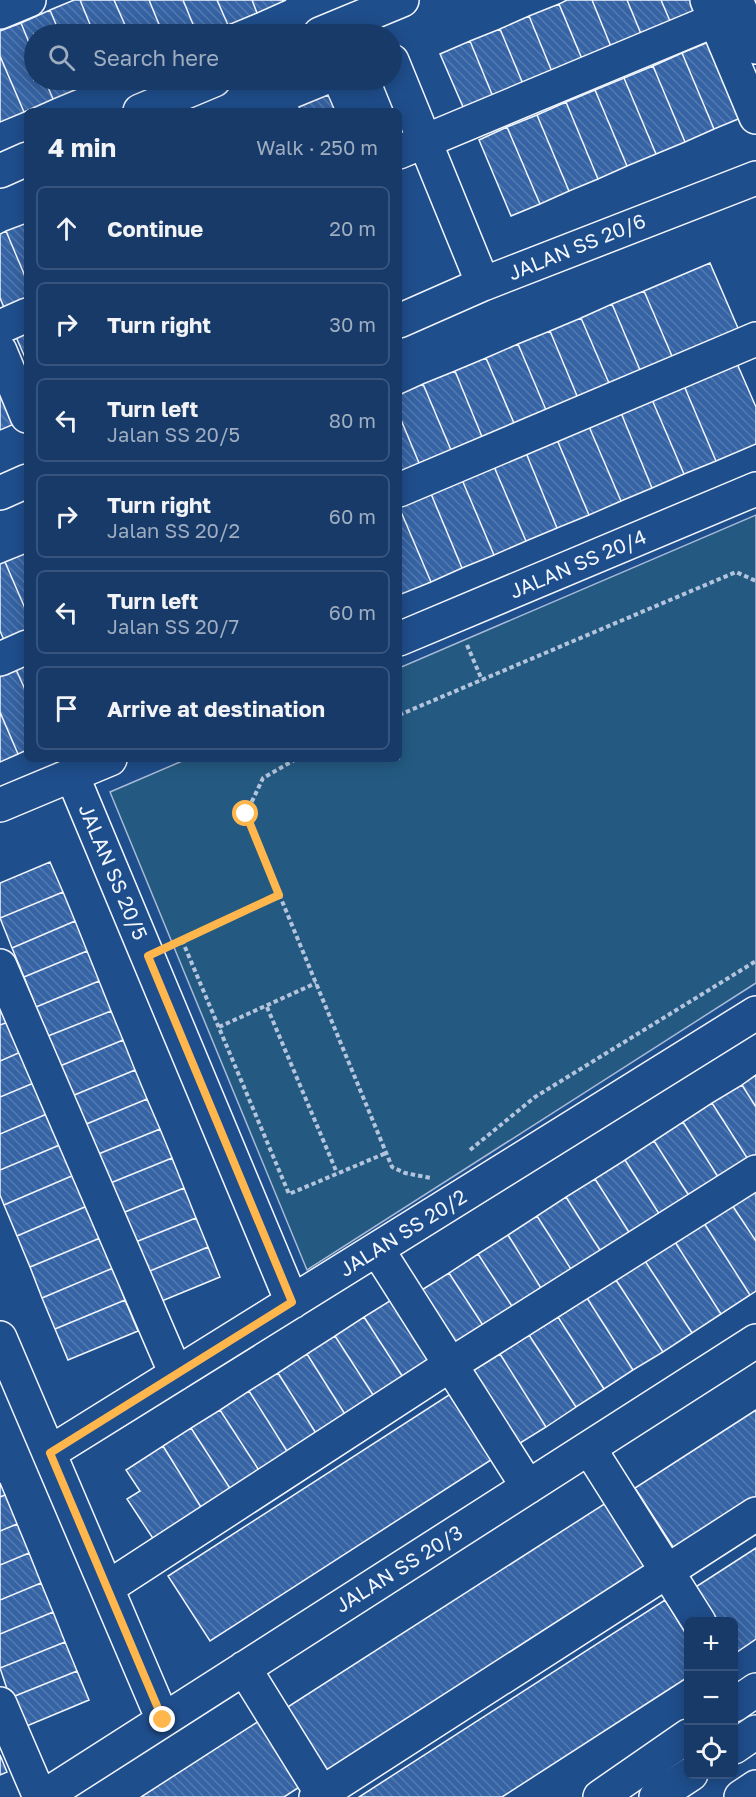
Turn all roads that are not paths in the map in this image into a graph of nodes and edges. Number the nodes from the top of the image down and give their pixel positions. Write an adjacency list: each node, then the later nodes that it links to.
1 (29, 0): 4 (main road)
2 (402, 0): 5 (main road)
3 (719, 7): 7 (main road); 11 (main road); 12 (main road)
4 (0, 12)
5 (373, 16): 6 (main road)
6 (349, 24)
7 (756, 47)
8 (190, 90): 10 (main road)
9 (399, 90): 12 (main road)
10 (147, 108)
11 (756, 117)
12 (412, 146): 16 (main road)
13 (24, 160): 14 (main road)
14 (0, 171)
15 (756, 178): 16 (main road, JALAN SS 20/6)
16 (483, 284): 18 (main road, JALAN SS 20/6)
17 (24, 316): 19 (main road)
18 (402, 320)
19 (0, 327)
20 (756, 339): 24 (main road)
21 (0, 351): 22 (main road)
22 (24, 409)
23 (24, 482): 26 (main road)
24 (402, 489)
25 (756, 489): 27 (main road, JALAN SS 20/4)
26 (0, 493)
27 (402, 638)
28 (24, 648): 29 (main road)
29 (0, 658)
30 (103, 762): 31 (main road)
31 (72, 775): 32 (main road); 37 (main road, JALAN SS 20/5)
32 (0, 805)
33 (0, 966): 41 (main road)
34 (756, 1013): 36 (main road, JALAN SS 20/2)
35 (756, 1172): 40 (main road)
36 (377, 1249): 37 (main road, JALAN SS 20/2); 40 (main road)
37 (292, 1302): 41 (main road, JALAN SS 20/2)
38 (0, 1338): 43 (main road)
39 (756, 1341): 42 (main road, JALAN SS 20/3)
40 (450, 1365): 44 (main road); 47 (main road)
41 (176, 1374): 43 (main road, JALAN SS 20/2)
42 (589, 1448): 44 (main road, JALAN SS 20/3); 46 (main road)
43 (50, 1453): 47 (main road)
44 (528, 1487): 49 (main road, JALAN SS 20/3)
45 (756, 1514): 46 (main road)
46 (667, 1571): 48 (main road); 57 (main road)
47 (107, 1588): 51 (main road)
48 (696, 1617)
49 (244, 1668): 51 (main road, JALAN SS 20/3); 57 (main road)
50 (0, 1704): 58 (main road)
51 (163, 1720): 58 (main road, JALAN SS 20/3)
52 (756, 1732): 54 (main road)
53 (684, 1739): 59 (main road)
54 (738, 1744)
55 (684, 1779): 60 (main road)
56 (756, 1787): 61 (main road)
57 (321, 1796)
58 (41, 1797)
59 (600, 1797)
60 (656, 1797)
61 (741, 1797)

